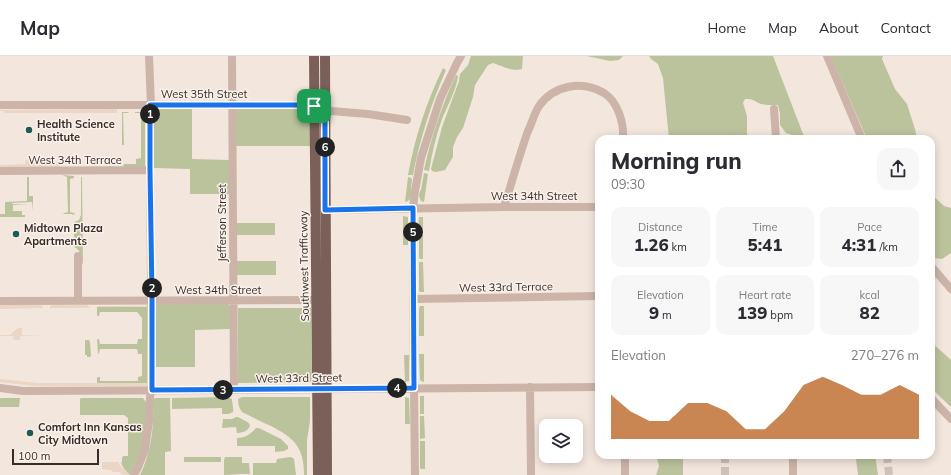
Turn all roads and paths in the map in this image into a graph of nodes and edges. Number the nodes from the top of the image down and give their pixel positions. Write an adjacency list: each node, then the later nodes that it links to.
1 (149, 56): 7 (street)
2 (232, 56): 8 (street, Jefferson Street)
3 (314, 56): 10 (main road, Southwest Trafficway)
4 (325, 56): 11 (main road, Southwest Trafficway)
5 (461, 56): 21 (street)
6 (827, 56): 16 (street)
7 (150, 105): 8 (street, West 35th Street); 9 (street, West 35th Street); 17 (street)
8 (232, 105): 10 (street, West 35th Street); 28 (street, Jefferson Street)
9 (0, 106)
10 (314, 106): 11 (street, West 35th Street); 29 (main road, Southwest Trafficway)
11 (325, 109): 13 (street, West 35th Street); 22 (main road, Southwest Trafficway)
12 (774, 109): 15 (street)
13 (407, 120)
14 (623, 135): 19 (street)
15 (776, 135)
16 (860, 135)
17 (150, 170): 18 (street, West 34th Terrace); 32 (street)
18 (0, 171)
19 (504, 207): 20 (street, West 34th Street); 21 (street, West 34th Street)
20 (595, 207)
21 (413, 208): 22 (street, West 34th Street); 27 (street)
22 (325, 210): 37 (main road, Southwest Trafficway)
23 (78, 256): 31 (street)
24 (935, 271): 25 (street)
25 (951, 289)
26 (595, 296): 27 (street, West 33rd Terrace)
27 (413, 299): 36 (street)
28 (234, 300): 29 (street, West 34th Street); 32 (street, West 34th Street); 39 (street, Jefferson Street)
29 (317, 300): 37 (main road, Southwest Trafficway)
30 (0, 301): 31 (street, West 34th Street)
31 (78, 301): 32 (street, West 34th Street)
32 (152, 301): 38 (street)
33 (530, 387): 34 (street, West 33rd Street); 36 (street, West 33rd Street); 48 (street)
34 (595, 387)
35 (0, 388): 38 (street, West 33rd Street)
36 (414, 388): 37 (street, West 33rd Street); 47 (street)
37 (322, 389): 39 (street, West 33rd Street); 45 (main road, Southwest Trafficway); 46 (main road, Southwest Trafficway)
38 (152, 390): 39 (street, West 33rd Street); 44 (street)
39 (234, 390)
40 (935, 402): 41 (street)
41 (951, 419)
42 (625, 459): 49 (street)
43 (793, 459): 50 (street)
44 (134, 475)
45 (318, 475)
46 (327, 475)
47 (415, 475)
48 (531, 475)
49 (626, 475)
50 (793, 475)

